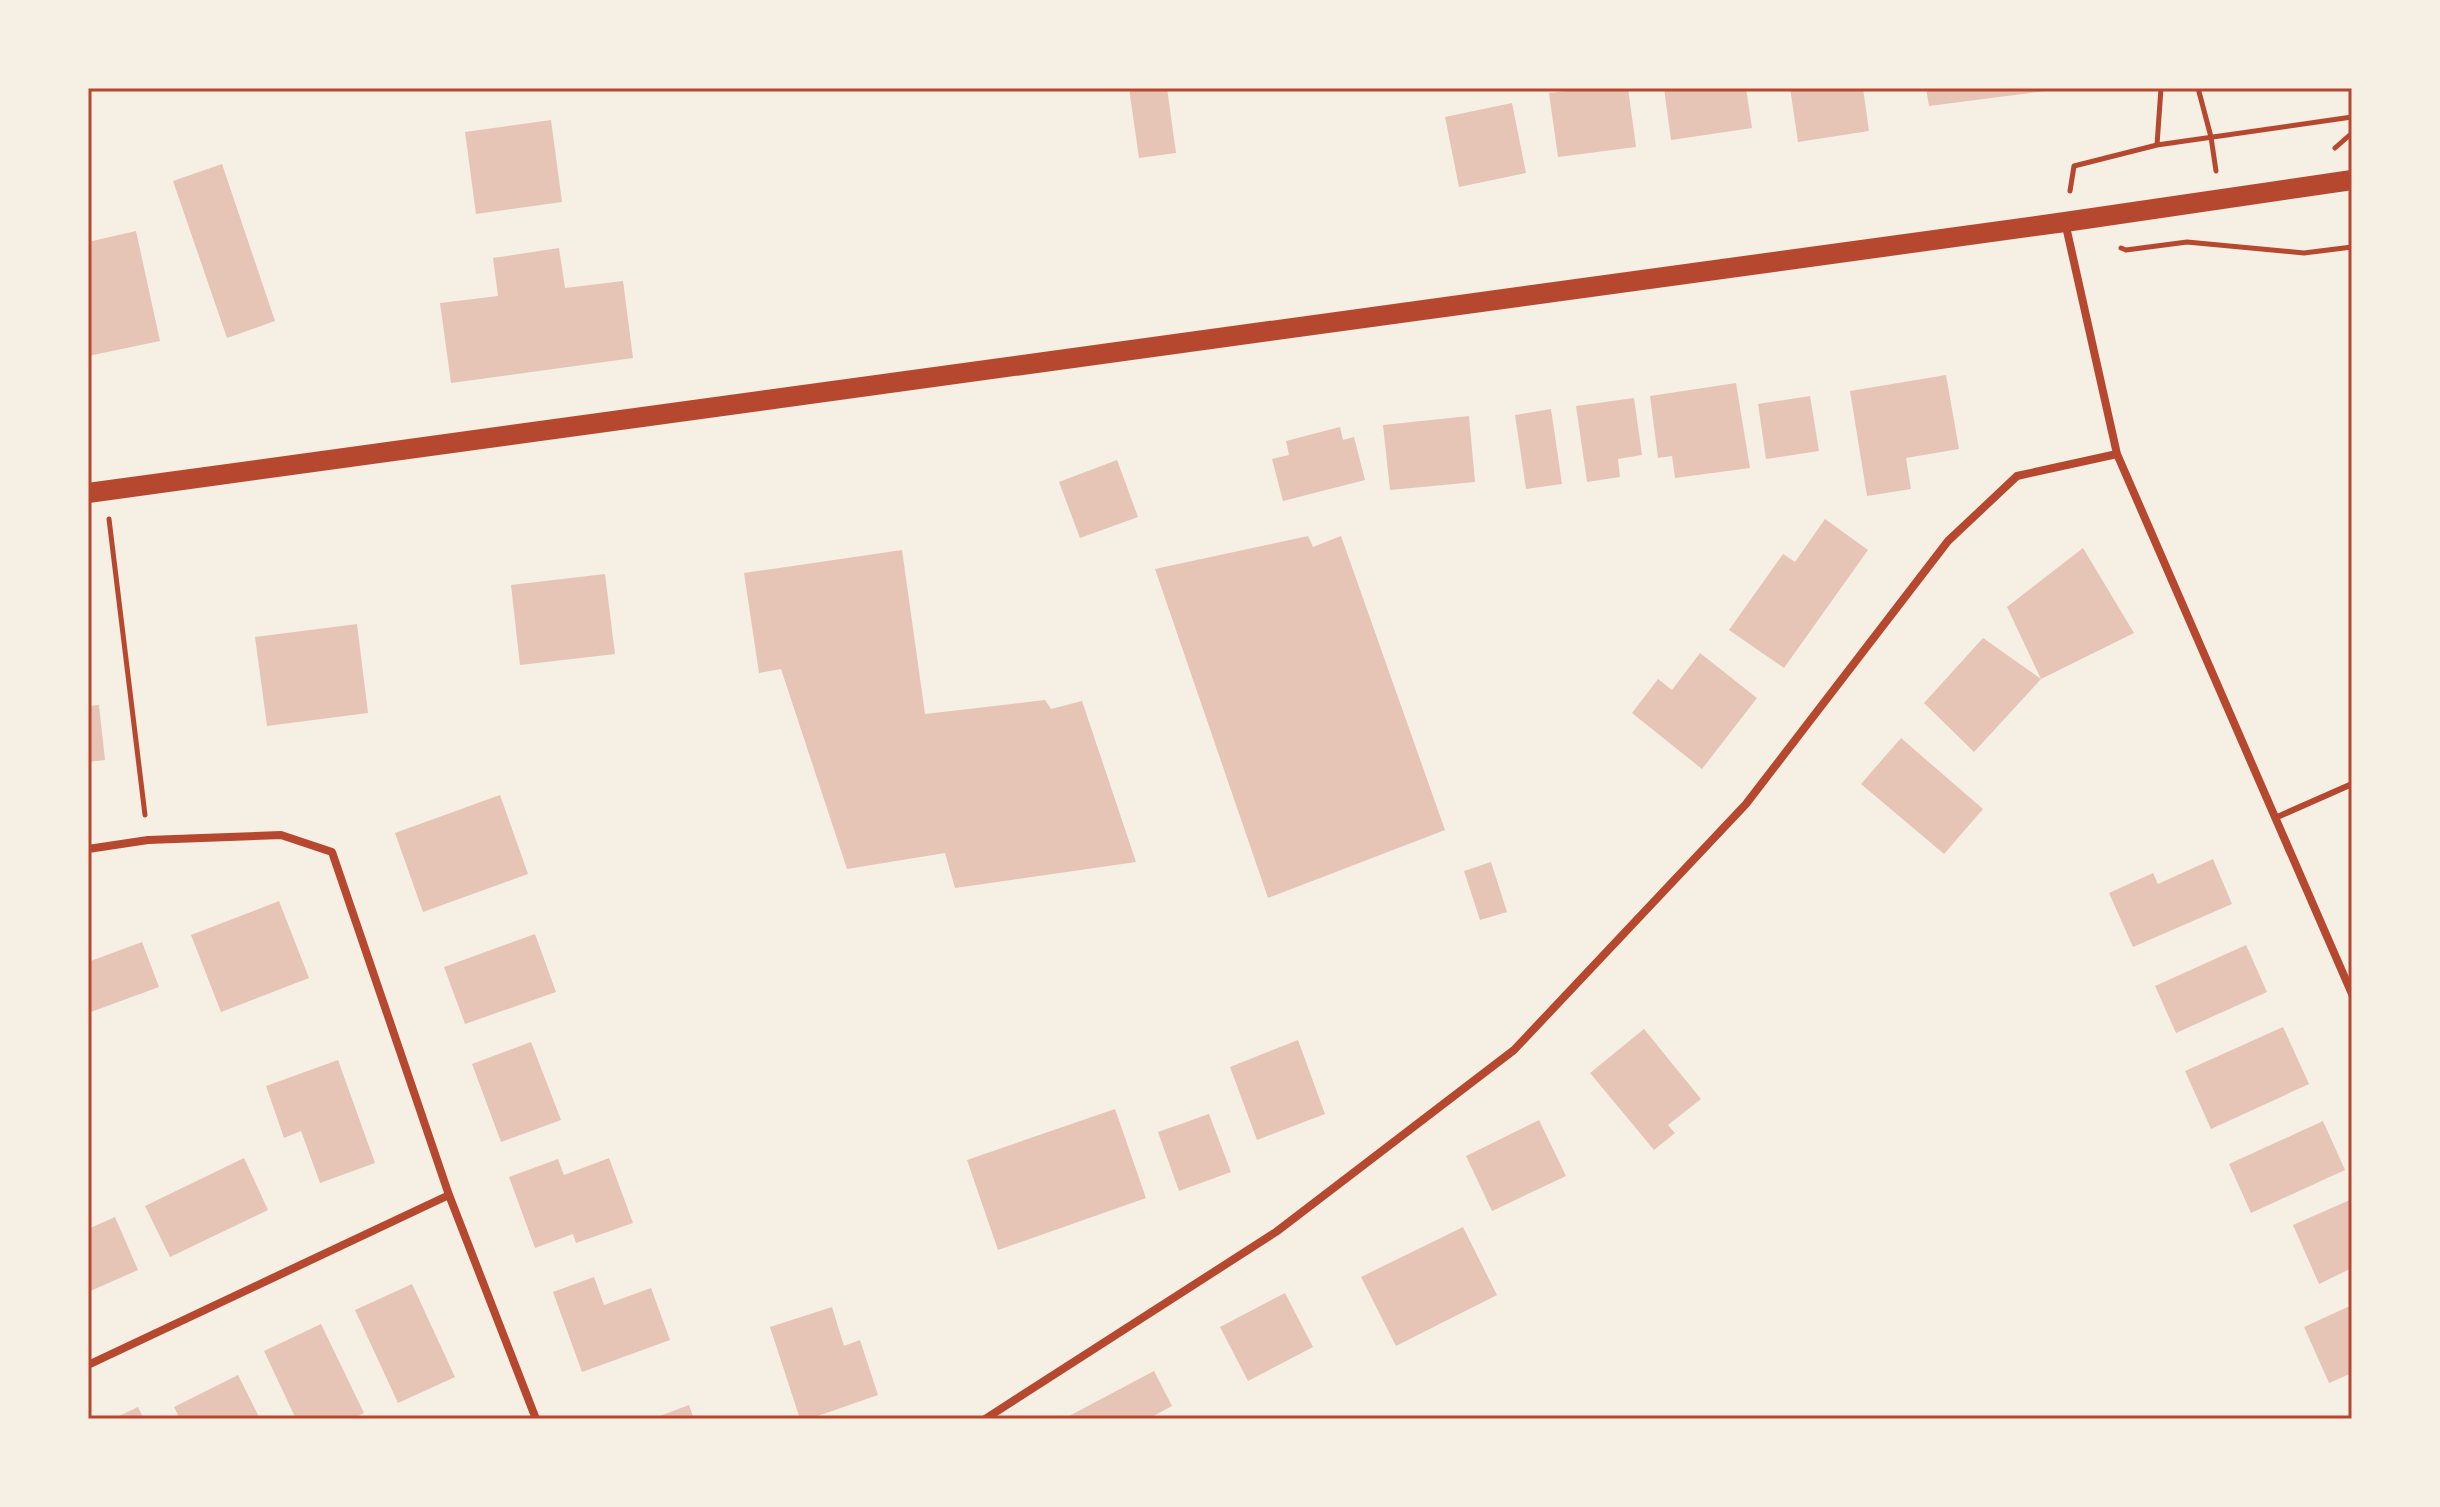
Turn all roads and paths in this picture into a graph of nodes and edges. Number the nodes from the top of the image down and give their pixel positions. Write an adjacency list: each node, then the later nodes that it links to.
1 (2161, 88): 5 (path)
2 (2198, 88): 4 (path)
3 (2352, 117): 4 (path)
4 (2211, 137): 5 (path); 8 (path)
5 (2157, 145): 6 (path)
6 (2074, 166)
7 (2352, 180): 8 (main road)
8 (2221, 199): 9 (main road)
9 (2065, 222): 14 (street); 15 (main road)
10 (2306, 243): 13 (path)
11 (2114, 244): 13 (path)
12 (2352, 247): 13 (path)
13 (2304, 253)
14 (2117, 454): 17 (street); 24 (street)
15 (97, 492): 18 (path)
16 (2352, 784): 17 (lane)
17 (2275, 818): 20 (street)
18 (148, 840): 19 (street); 21 (street)
19 (88, 849)
20 (2352, 994)
21 (449, 1195): 22 (street); 23 (street)
22 (88, 1365)
23 (536, 1419)
24 (985, 1419)

